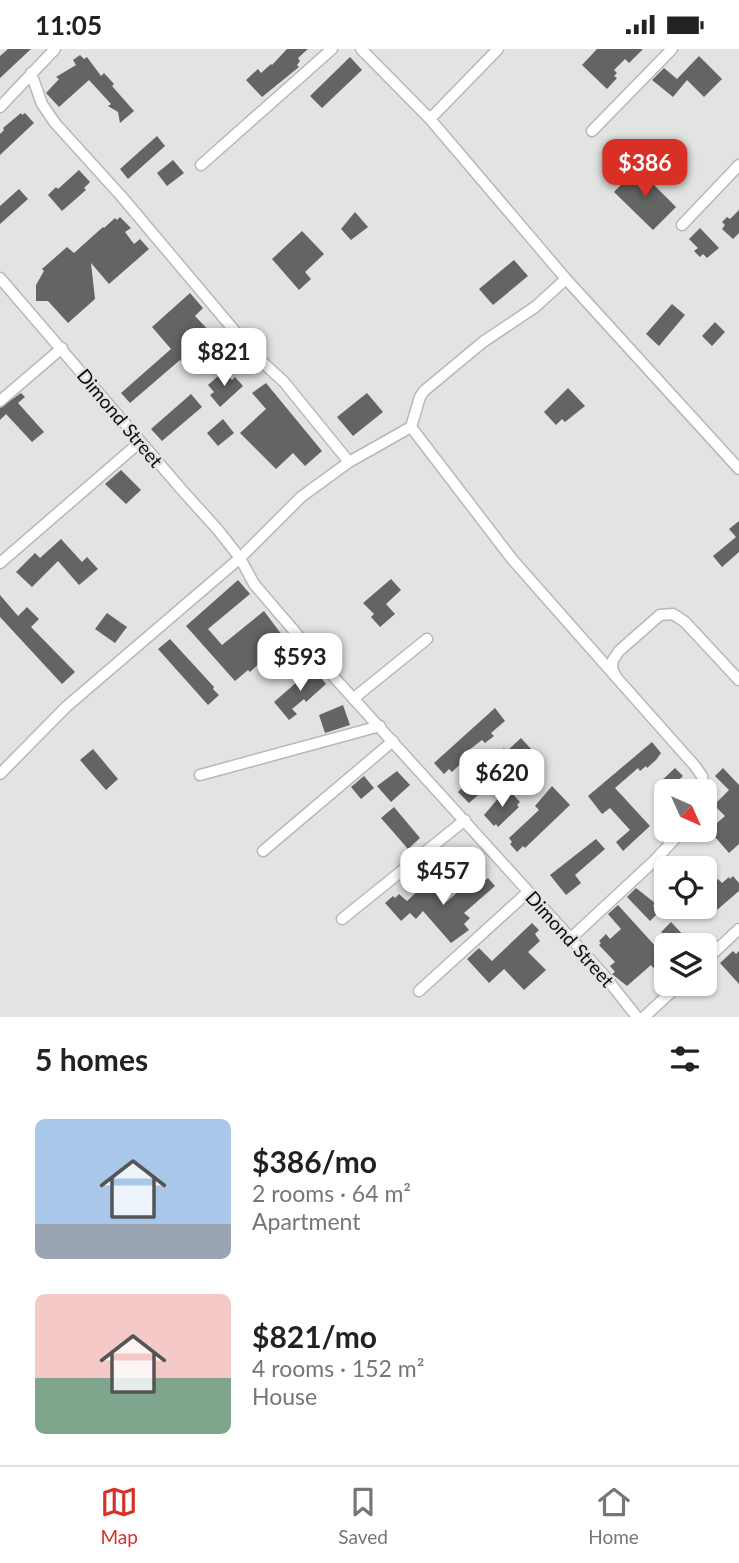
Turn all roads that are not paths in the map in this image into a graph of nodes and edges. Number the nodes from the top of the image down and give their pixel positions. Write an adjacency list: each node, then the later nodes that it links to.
1 (55, 49): 6 (street)
2 (332, 49): 10 (street)
3 (361, 49): 8 (street)
4 (498, 49): 8 (street)
5 (672, 49): 9 (street)
6 (32, 73): 7 (street); 19 (street)
7 (0, 107)
8 (429, 119): 14 (street)
9 (592, 131)
10 (201, 165)
11 (739, 165): 12 (street)
12 (682, 225)
13 (0, 278): 15 (street, Dimond Street)
14 (566, 279): 17 (street); 20 (street)
15 (62, 348): 16 (street); 18 (street, Dimond Street)
16 (0, 401)
17 (411, 427): 19 (street); 24 (street)
18 (140, 442): 21 (street, Dimond Street); 22 (street)
19 (349, 462): 21 (street)
20 (739, 469)
21 (240, 558): 26 (street, Dimond Street); 29 (street)
22 (0, 563)
23 (427, 639): 26 (street)
24 (616, 677): 25 (street); 31 (street)
25 (739, 680)
26 (354, 698): 27 (street, Dimond Street)
27 (380, 726): 28 (street, Dimond Street); 30 (street)
28 (393, 741): 32 (street, Dimond Street); 34 (street)
29 (0, 774)
30 (200, 775)
31 (702, 779)
32 (465, 820): 35 (street, Dimond Street); 36 (street)
33 (672, 842): 38 (street)
34 (262, 851)
35 (528, 892): 38 (street, Dimond Street); 40 (street)
36 (342, 919)
37 (739, 929): 39 (street)
38 (571, 938): 42 (street, Dimond Street)
39 (717, 950)
40 (419, 991)
41 (667, 996): 43 (street)
42 (636, 1017)
43 (644, 1017)

